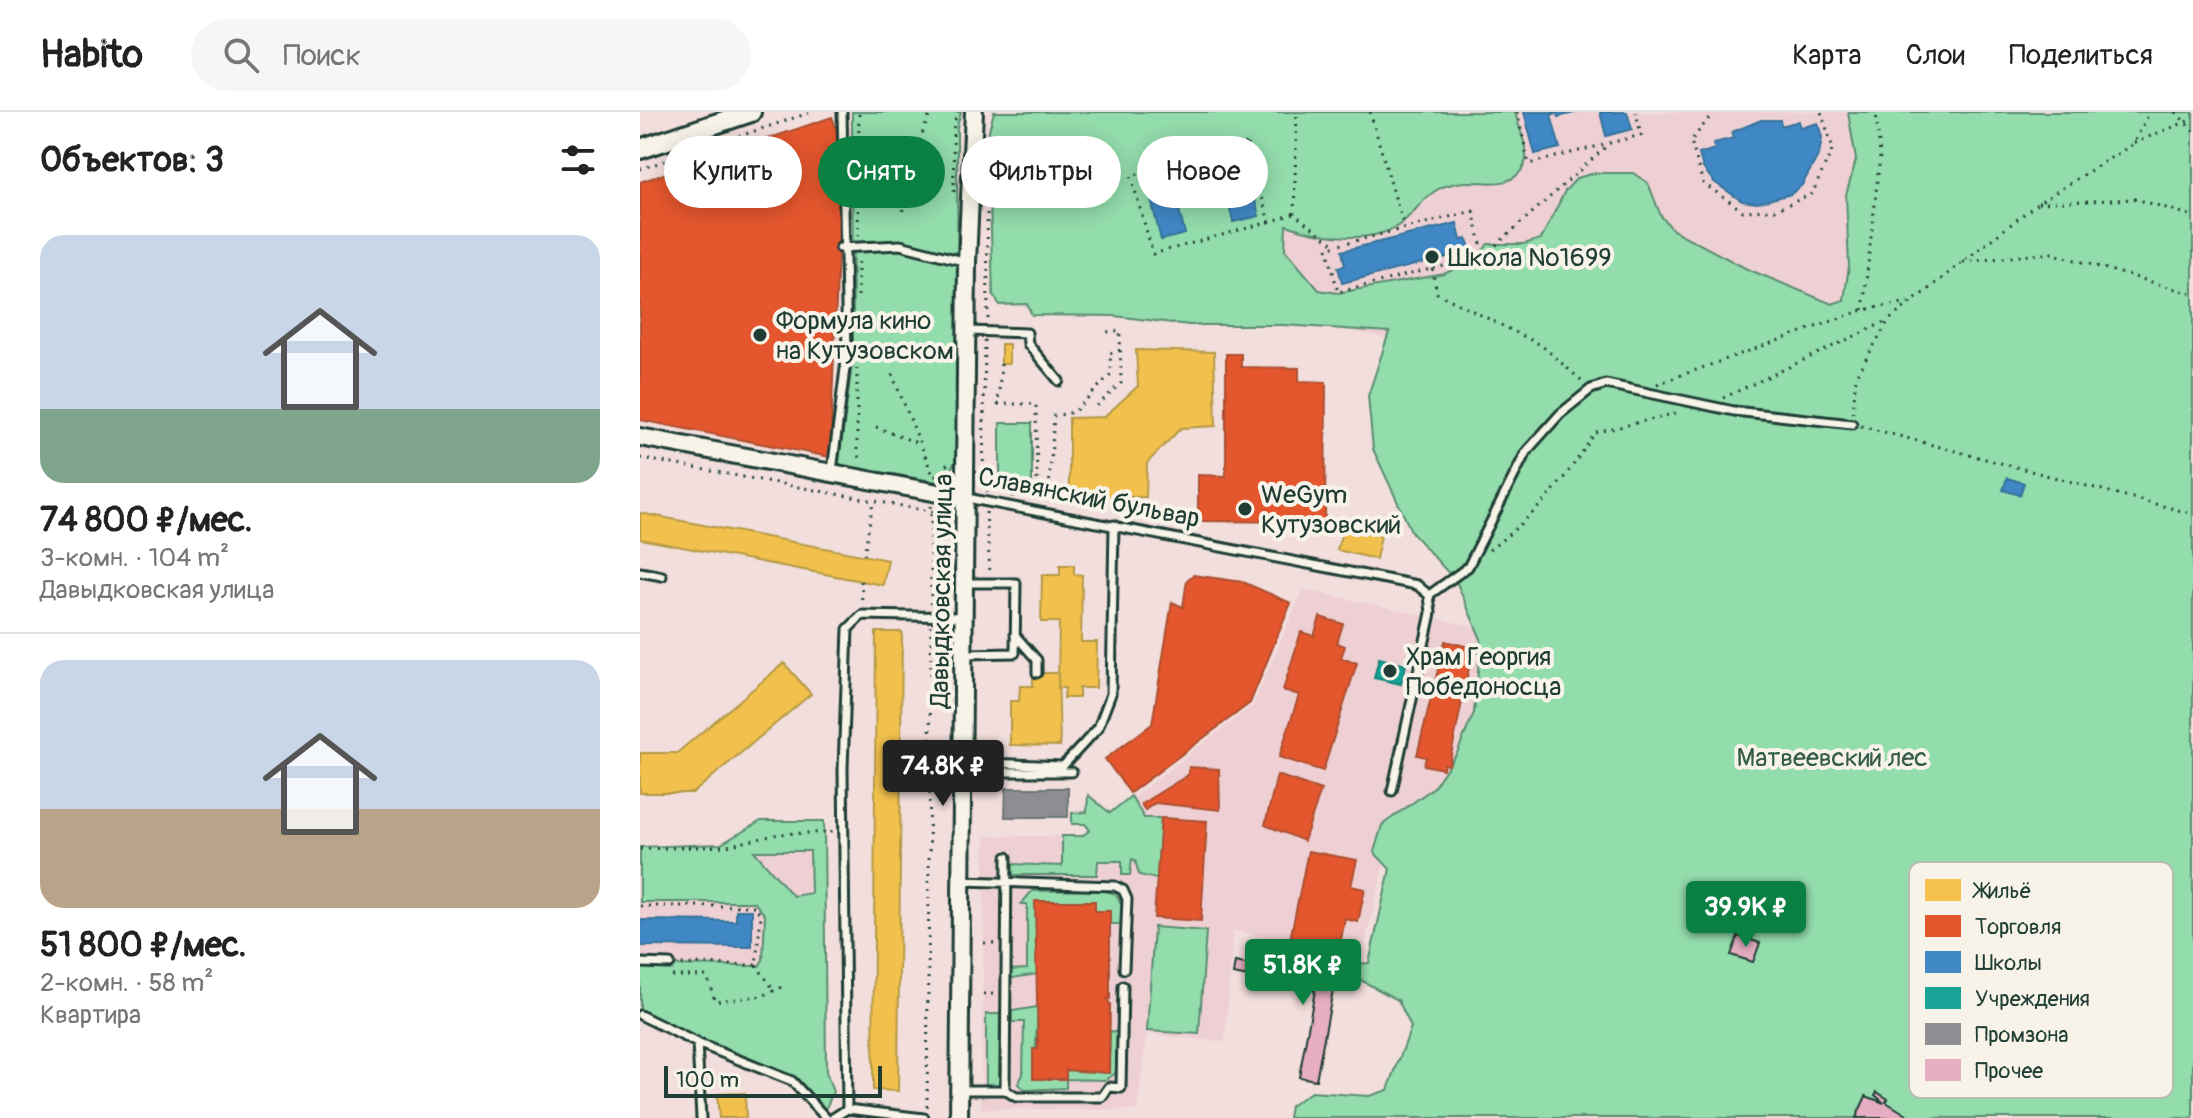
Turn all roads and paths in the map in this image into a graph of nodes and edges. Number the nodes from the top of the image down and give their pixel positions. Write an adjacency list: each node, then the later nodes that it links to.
1 (751, 112): 22 (main road)
2 (812, 112): 23 (path)
3 (842, 112): 34 (lane)
4 (859, 112): 33 (path)
5 (931, 112): 19 (path)
6 (974, 112): 36 (street, Давыдковская улица)
7 (1297, 112): 28 (path)
8 (1370, 112): 31 (path)
9 (1517, 112): 20 (path)
10 (1636, 112): 20 (path)
11 (1714, 112): 12 (path)
12 (1821, 112)
13 (1876, 112): 41 (path)
14 (2150, 112): 21 (path)
15 (2176, 112): 17 (path)
16 (2193, 119): 17 (path)
17 (2182, 122): 18 (path); 21 (path)
18 (2193, 131)
19 (921, 136)
20 (1610, 143): 35 (path)
21 (2133, 144): 24 (path)
22 (640, 149)
23 (640, 169)
24 (2038, 203): 29 (path); 37 (path)
25 (904, 208): 27 (path)
26 (986, 208): 44 (path)
27 (903, 211)
28 (1294, 214): 30 (path); 32 (path)
29 (2193, 216)
30 (1269, 222): 30 (path)
31 (1404, 228): 32 (path); 35 (path)
32 (1336, 246): 38 (path)
33 (858, 247): 34 (lane); 36 (lane); 42 (path)
34 (843, 248): 61 (lane)
35 (1484, 256): 38 (path)
36 (967, 262): 44 (street, Давыдковская улица)
37 (1961, 262): 39 (path); 40 (path)
38 (1432, 269): 51 (path)
39 (2193, 294)
40 (1911, 301): 41 (path); 43 (path)
41 (1863, 310): 52 (path)
42 (858, 311)
43 (1889, 320): 53 (path); 55 (path)
44 (977, 332): 50 (lane); 66 (street, Давыдковская улица); 67 (path)
45 (1103, 332): 46 (path)
46 (1121, 350): 54 (path); 63 (path)
47 (857, 358): 60 (path)
48 (1001, 364): 65 (path)
49 (892, 374): 58 (path)
50 (1059, 381)
51 (1591, 389): 52 (lane); 77 (lane)
52 (1639, 391): 53 (lane)
53 (1707, 405): 55 (lane); 77 (path)
54 (1097, 406)
55 (1852, 424): 72 (path)
56 (876, 427): 58 (path)
57 (640, 437): 61 (street, Славянский бульвар)
58 (920, 444): 62 (path)
59 (640, 458): 68 (path)
60 (869, 466)
61 (831, 473): 66 (street, Славянский бульвар)
62 (921, 476)
63 (1049, 489): 64 (path); 65 (path)
64 (1069, 489)
65 (1037, 490): 69 (path)
66 (965, 498): 67 (lane, Славянский бульвар); 73 (street, Давыдковская улица)
67 (986, 501): 69 (lane, Славянский бульвар); 74 (path)
68 (873, 503): 71 (path); 76 (path)
69 (1012, 505): 75 (lane, Славянский бульвар)
70 (931, 506): 71 (path)
71 (931, 512): 73 (path); 85 (path)
72 (2193, 514)
73 (964, 517): 74 (path); 81 (street, Давыдковская улица)
74 (985, 520): 82 (path)
75 (1114, 525): 83 (lane, Славянский бульвар); 90 (lane)
76 (864, 555)
77 (1468, 567): 83 (lane)
78 (640, 572): 79 (lane)
79 (662, 576)
80 (861, 581): 84 (path)
81 (964, 583): 82 (lane); 86 (street, Давыдковская улица)
82 (991, 583): 87 (lane)
83 (1429, 595): 92 (lane)
84 (862, 615): 85 (lane); 93 (lane)
85 (931, 616): 86 (lane); 115 (path)
86 (964, 617): 88 (street, Давыдковская улица)
87 (1015, 635): 88 (lane); 89 (lane)
88 (964, 654): 90 (street, Давыдковская улица)
89 (1037, 673)
90 (963, 767): 91 (lane); 96 (street, Давыдковская улица)
91 (1072, 772)
92 (1392, 791)
93 (844, 832): 94 (path); 111 (lane)
94 (640, 849)
95 (1007, 857): 97 (lane)
96 (963, 881): 97 (lane); 109 (street, Давыдковская улица)
97 (1007, 883): 102 (lane); 110 (lane)
98 (640, 906): 101 (path)
99 (640, 963): 100 (lane)
100 (670, 964): 101 (path)
101 (756, 965): 106 (path)
102 (1124, 969)
103 (670, 976): 106 (path)
104 (787, 985): 106 (path)
105 (1123, 986): 110 (lane)
106 (775, 991)
107 (640, 1015): 108 (lane)
108 (697, 1043): 112 (lane); 113 (lane)
109 (959, 1090): 110 (lane); 116 (street, Давыдковская улица)
110 (1005, 1090)
111 (847, 1109): 114 (lane); 115 (lane)
112 (701, 1118)
113 (826, 1118)
114 (833, 1118)
115 (924, 1118)
116 (959, 1118)

